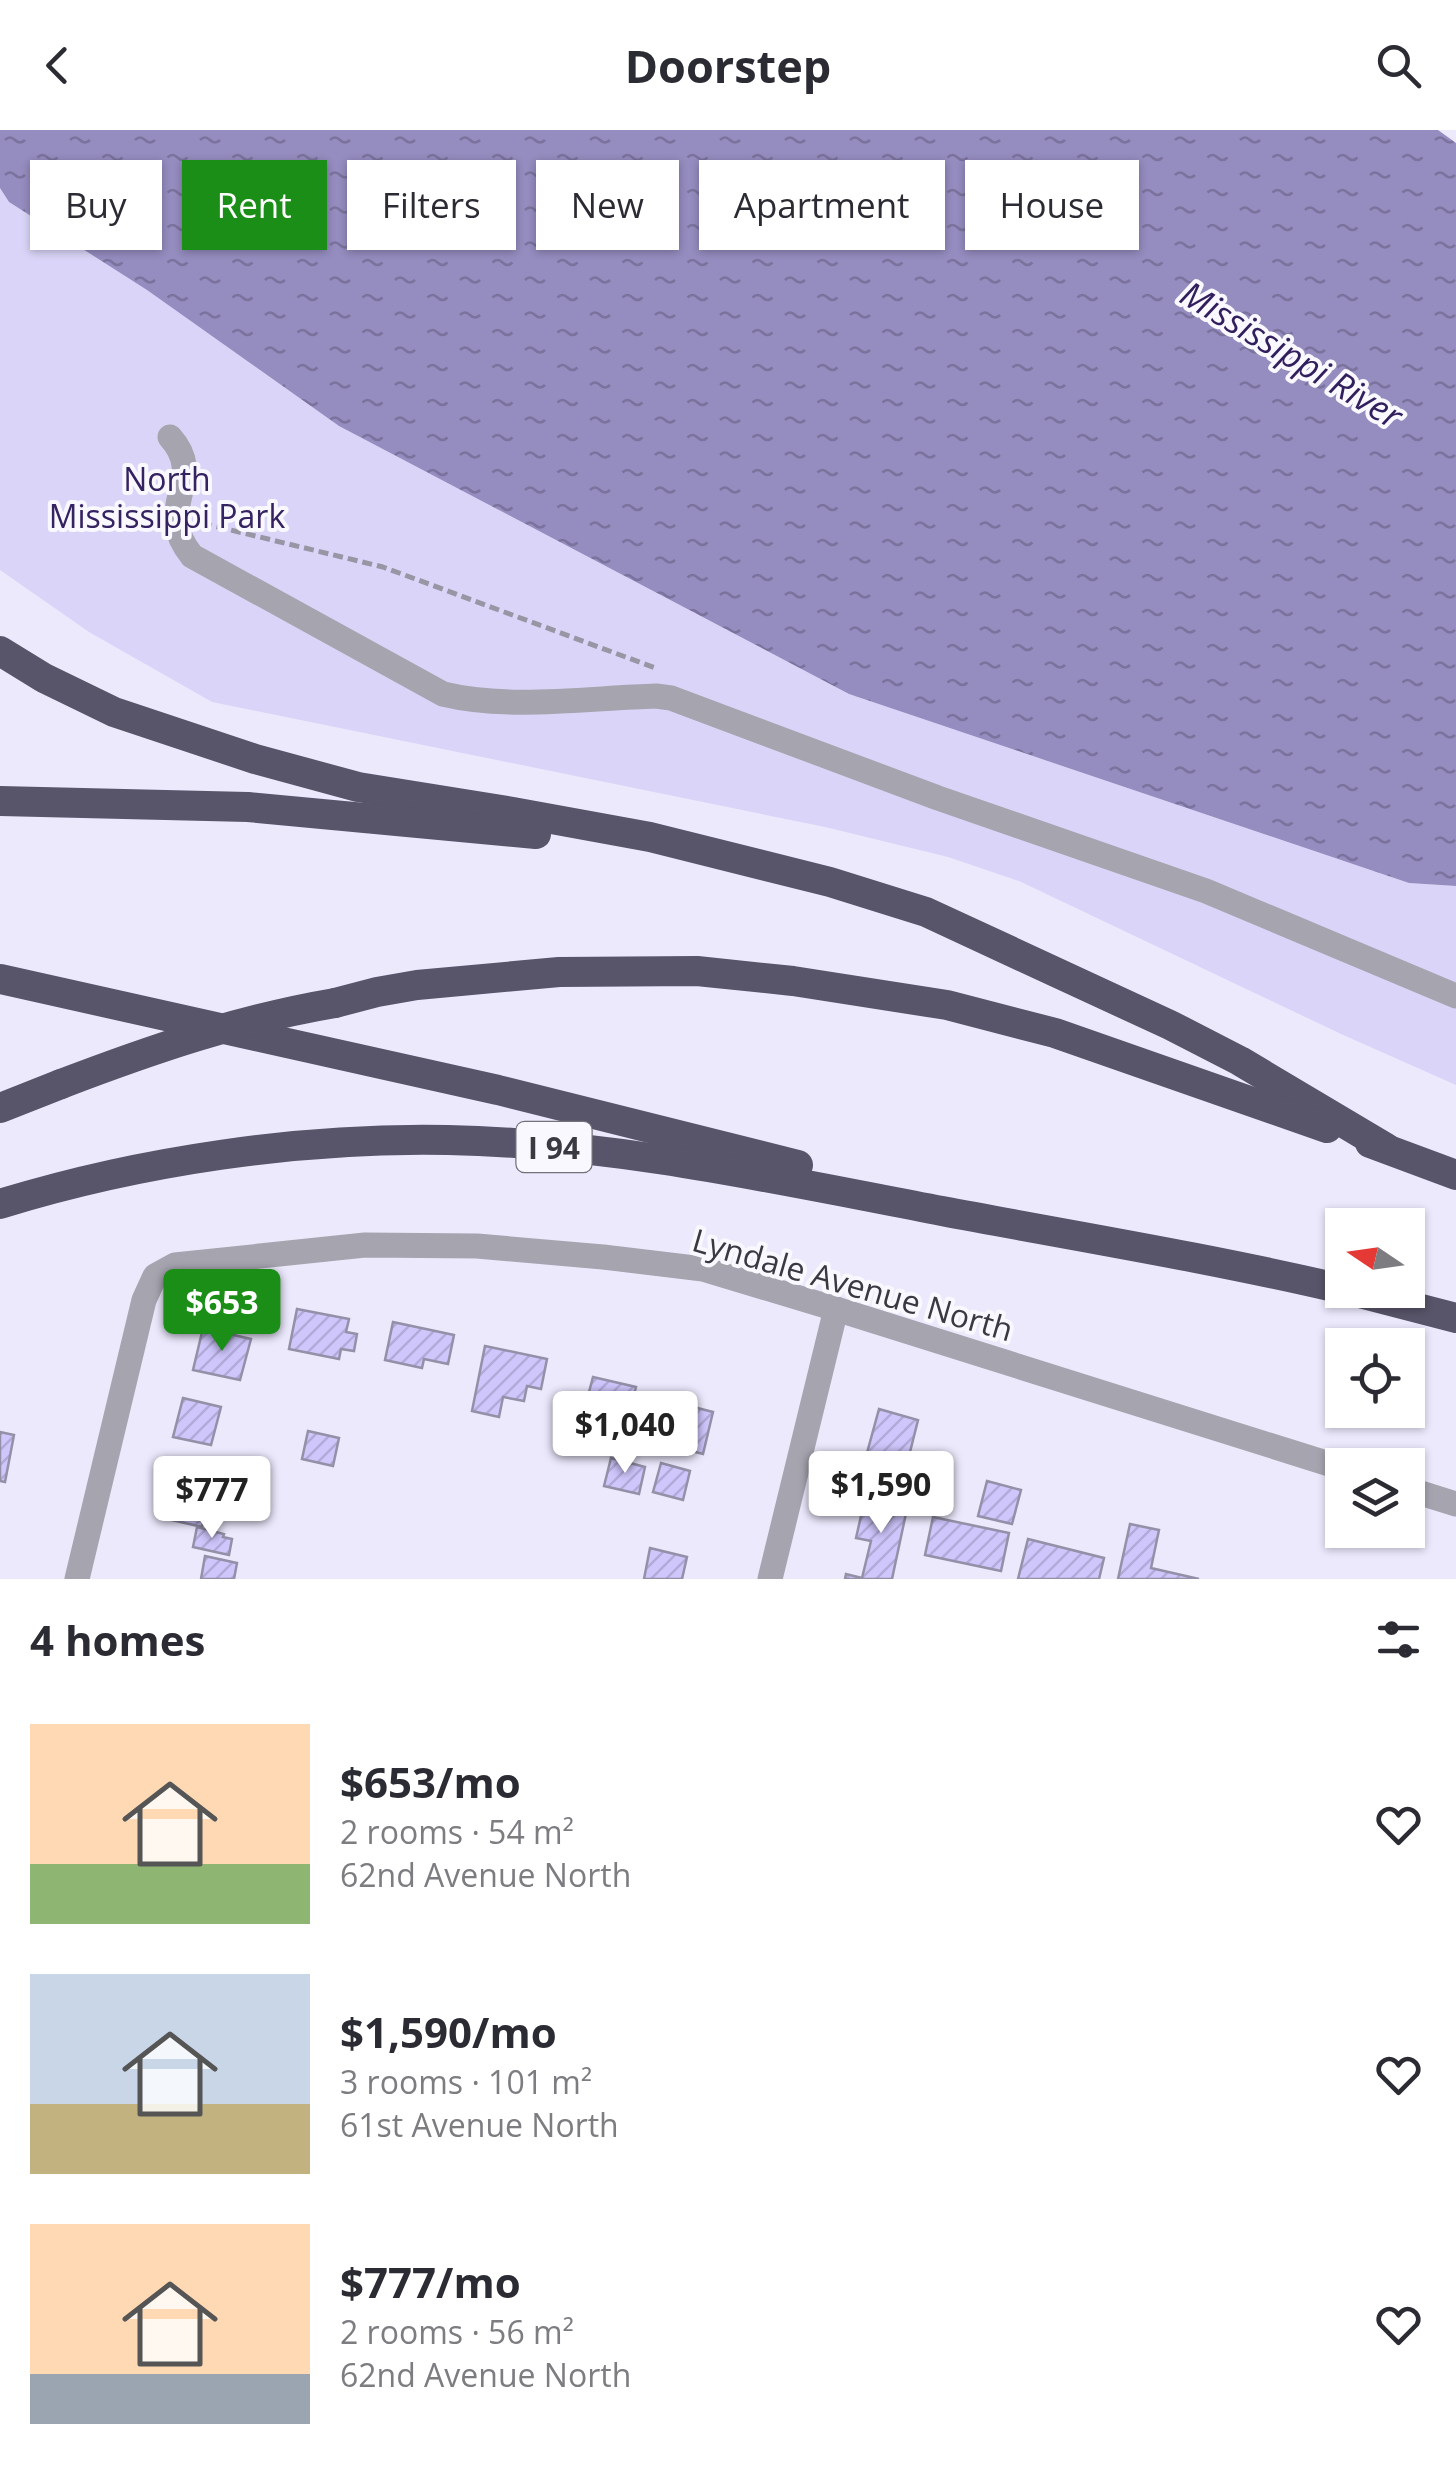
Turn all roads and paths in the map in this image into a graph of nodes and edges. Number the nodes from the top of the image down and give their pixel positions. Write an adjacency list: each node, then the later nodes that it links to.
1 (170, 436): 6 (street)
2 (0, 651): 4 (highway)
3 (0, 801): 4 (highway)
4 (1025, 958): 8 (highway)
5 (0, 980): 11 (highway)
6 (1456, 996)
7 (0, 1108): 8 (highway, bridge)
8 (1386, 1148): 9 (highway)
9 (1456, 1175)
10 (0, 1204): 11 (highway, I 94)
11 (1107, 1242): 12 (highway, I 94)
12 (1325, 1285)
13 (836, 1308): 16 (street, Lyndale Avenue North); 19 (street, Lyndale Avenue North); 20 (street)
14 (1418, 1308): 15 (highway, I 94)
15 (1456, 1318)
16 (1325, 1463)
17 (1425, 1494): 18 (street)
18 (1456, 1504)
19 (77, 1579)
20 (770, 1579)

